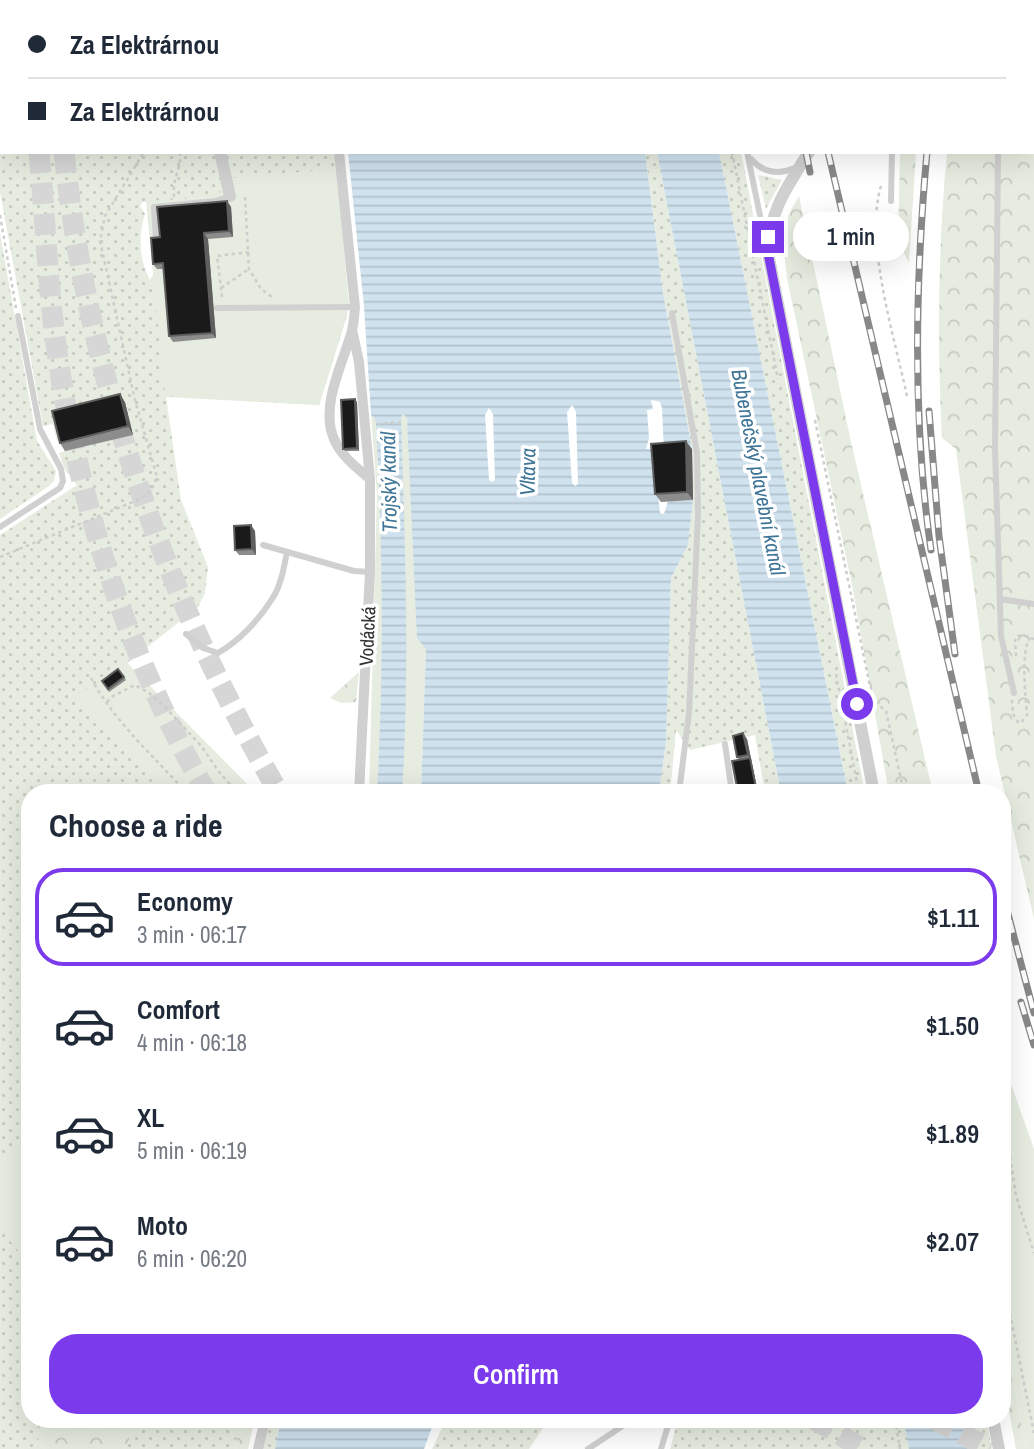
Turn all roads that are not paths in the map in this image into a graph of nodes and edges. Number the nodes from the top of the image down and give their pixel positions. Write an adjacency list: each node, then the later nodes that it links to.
1 (220, 154): 7 (street)
2 (338, 154): 12 (street, Vodácká)
3 (748, 154): 6 (lane); 10 (lane)
4 (892, 154): 8 (lane)
5 (998, 154): 21 (lane)
6 (806, 158): 10 (street)
7 (230, 196): 9 (lane)
8 (891, 201)
9 (156, 237)
10 (768, 253): 29 (street)
11 (220, 307): 12 (lane)
12 (355, 307): 15 (street, Vodácká)
13 (672, 313): 27 (lane)
14 (18, 316): 17 (lane)
15 (352, 330): 16 (street, Vodácká); 16 (street, Vodácká)
16 (370, 479): 20 (street, Vodácká)
17 (0, 527)
18 (263, 545): 19 (lane)
19 (287, 552): 20 (lane); 23 (lane)
20 (370, 572): 26 (street, Vodácká)
21 (1000, 599): 22 (lane); 24 (lane)
22 (1034, 604)
23 (186, 634)
24 (1014, 693)
25 (725, 744): 28 (lane)
26 (359, 784)
27 (680, 784)
28 (731, 784)
29 (872, 784)
30 (263, 1428): 34 (street)
31 (620, 1428): 35 (lane)
32 (667, 1428): 36 (lane)
33 (995, 1428): 37 (street)
34 (258, 1449)
35 (588, 1449)
36 (661, 1449)
37 (999, 1449)

